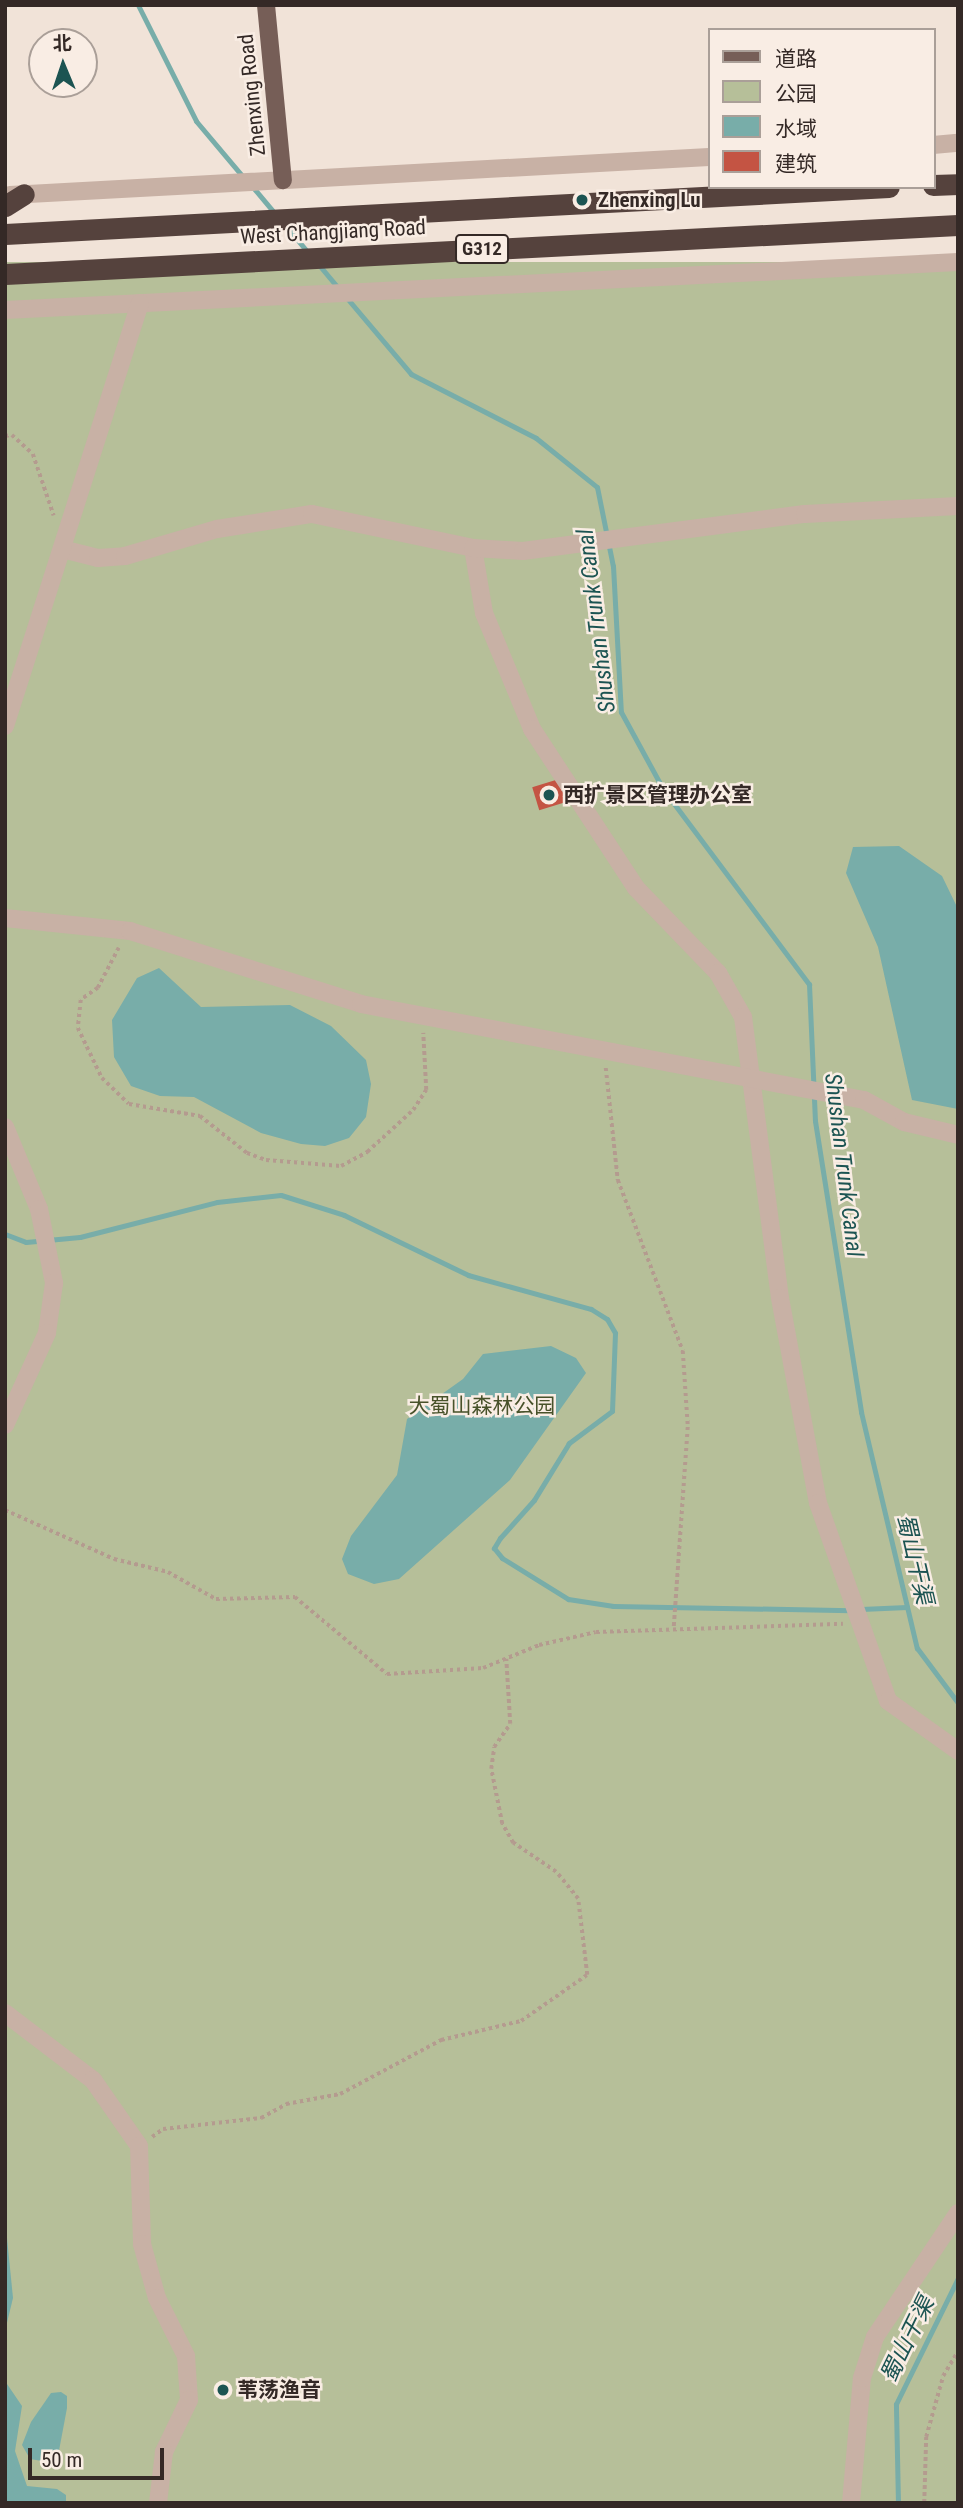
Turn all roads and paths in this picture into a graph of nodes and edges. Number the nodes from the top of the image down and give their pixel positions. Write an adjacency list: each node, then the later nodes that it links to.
1 (266, 5): 5 (main road, Zhenxing Road)
2 (958, 143): 3 (street)
3 (935, 145)
4 (708, 157): 5 (street)
5 (283, 180): 9 (street)
6 (958, 184): 7 (highway)
7 (935, 185)
8 (851, 189): 12 (highway, West Changjiang Road)
9 (15, 194): 10 (highway)
10 (5, 206)
11 (958, 225): 14 (highway, West Changjiang Road / G312)
12 (5, 234)
13 (958, 262): 15 (street)
14 (5, 274)
15 (140, 303): 16 (street); 19 (street)
16 (5, 310)
17 (5, 436): 19 (path)
18 (958, 506): 20 (street)
19 (64, 542): 20 (street); 21 (street)
20 (473, 548): 26 (street)
21 (5, 726)
22 (5, 918): 23 (street)
23 (130, 931): 24 (street); 24 (path)
24 (422, 1016): 25 (street)
25 (605, 1052): 26 (street); 32 (path)
26 (756, 1082): 28 (street); 31 (street)
27 (5, 1127): 29 (street)
28 (958, 1135)
29 (5, 1425)
30 (5, 1510): 33 (path)
31 (856, 1614): 32 (path); 34 (street)
32 (674, 1629): 33 (path)
33 (506, 1658): 36 (path)
34 (958, 1751)
35 (5, 2013): 36 (street)
36 (139, 2146): 39 (street)
37 (958, 2213): 40 (street)
38 (958, 2351): 41 (path)
39 (158, 2503)
40 (851, 2503)
41 (923, 2503)

